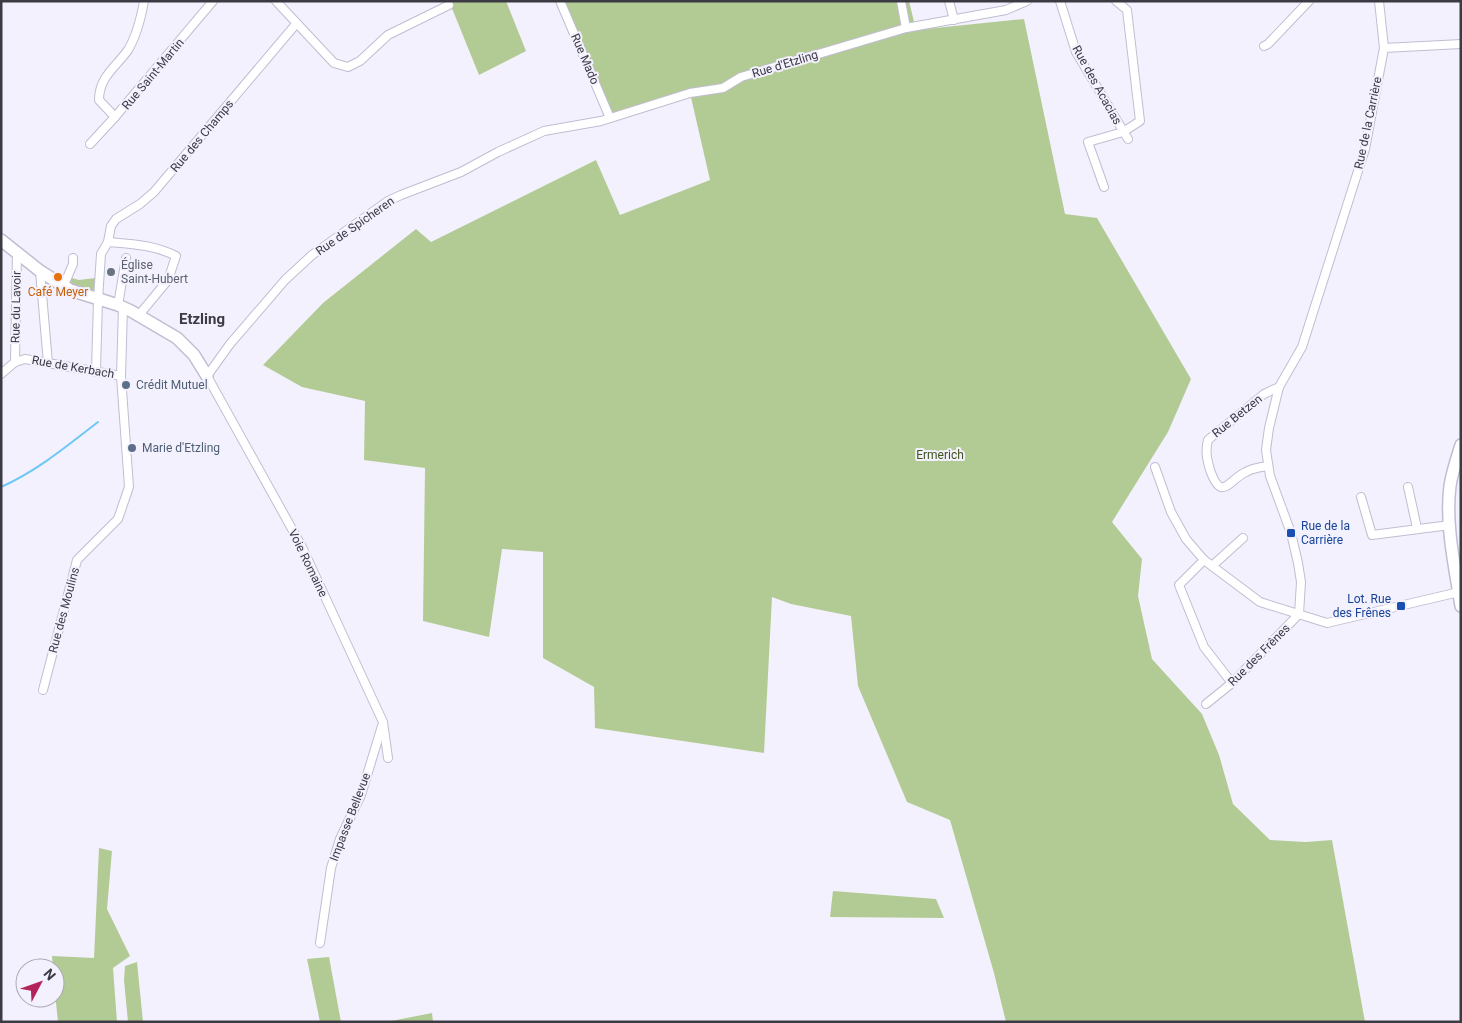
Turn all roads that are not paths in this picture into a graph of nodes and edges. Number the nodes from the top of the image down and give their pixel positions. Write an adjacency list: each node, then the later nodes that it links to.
1 (144, 1): 19 (street)
2 (213, 1): 19 (street, Rue Saint-Martin)
3 (276, 1): 14 (street)
4 (560, 1): 20 (street, Rue Mado)
5 (901, 1): 15 (street)
6 (949, 1): 13 (street)
7 (1027, 1): 13 (street, Rue d'Etzling)
8 (1060, 1): 22 (street, Rue des Acacias)
9 (1116, 1): 22 (street)
10 (1309, 1): 17 (street)
11 (1379, 1): 18 (street, Rue de la Carrière)
12 (449, 5): 14 (street)
13 (954, 20): 15 (street, Rue d'Etzling)
14 (296, 24): 27 (street, Rue des Champs)
15 (906, 28): 20 (street, Rue d'Etzling)
16 (1461, 44): 18 (street)
17 (1264, 46)
18 (1384, 48): 42 (street, Rue de la Carrière)
19 (115, 117): 24 (street, Rue Saint-Martin)
20 (610, 118): 21 (street, Rue d'Etzling)
21 (544, 131): 41 (street, Rue de Spicheren)
22 (1123, 132): 23 (street, Rue des Acacias); 25 (street)
23 (1128, 139)
24 (90, 144)
25 (1104, 187)
26 (1, 240): 28 (street)
27 (108, 242): 33 (street, Rue des Champs); 35 (street)
28 (17, 252): 31 (street); 36 (street, Rue du Lavoir)
29 (73, 258): 32 (street)
30 (126, 258): 34 (street, Rue des Moulins)
31 (40, 272): 32 (street); 37 (street)
32 (64, 286): 33 (street)
33 (98, 300): 34 (street); 38 (street, Rue des Champs)
34 (120, 306): 35 (street); 40 (street, Rue des Moulins)
35 (139, 315): 41 (street)
36 (15, 362): 37 (street, Rue de Kerbach); 39 (street, Rue de Kerbach)
37 (48, 363): 38 (street, Rue de Kerbach)
38 (96, 370): 40 (street, Rue de Kerbach)
39 (1, 374)
40 (121, 376): 57 (street, Rue des Moulins)
41 (207, 376): 59 (street, Voie Romaine)
42 (1280, 387): 44 (street, Rue de la Carrière); 44 (street, Rue Betzen)
43 (1461, 445): 48 (street)
44 (1268, 466): 55 (street, Rue de la Carrière)
45 (1154, 467): 51 (street)
46 (1408, 487): 49 (street)
47 (1361, 497): 49 (street)
48 (1450, 525): 49 (street); 53 (street)
49 (1417, 528)
50 (1243, 538): 52 (street)
51 (1204, 560): 52 (street); 56 (street)
52 (1212, 566): 55 (street)
53 (1459, 592): 54 (street); 55 (street, Rue des Frênes)
54 (1461, 606)
55 (1299, 614): 56 (street, Rue des Frênes)
56 (1232, 683): 58 (street, Rue des Frênes)
57 (43, 690)
58 (1206, 704)
59 (383, 722): 60 (street, Voie Romaine); 61 (street, Impasse Bellevue)
60 (388, 758)
61 (320, 943)

